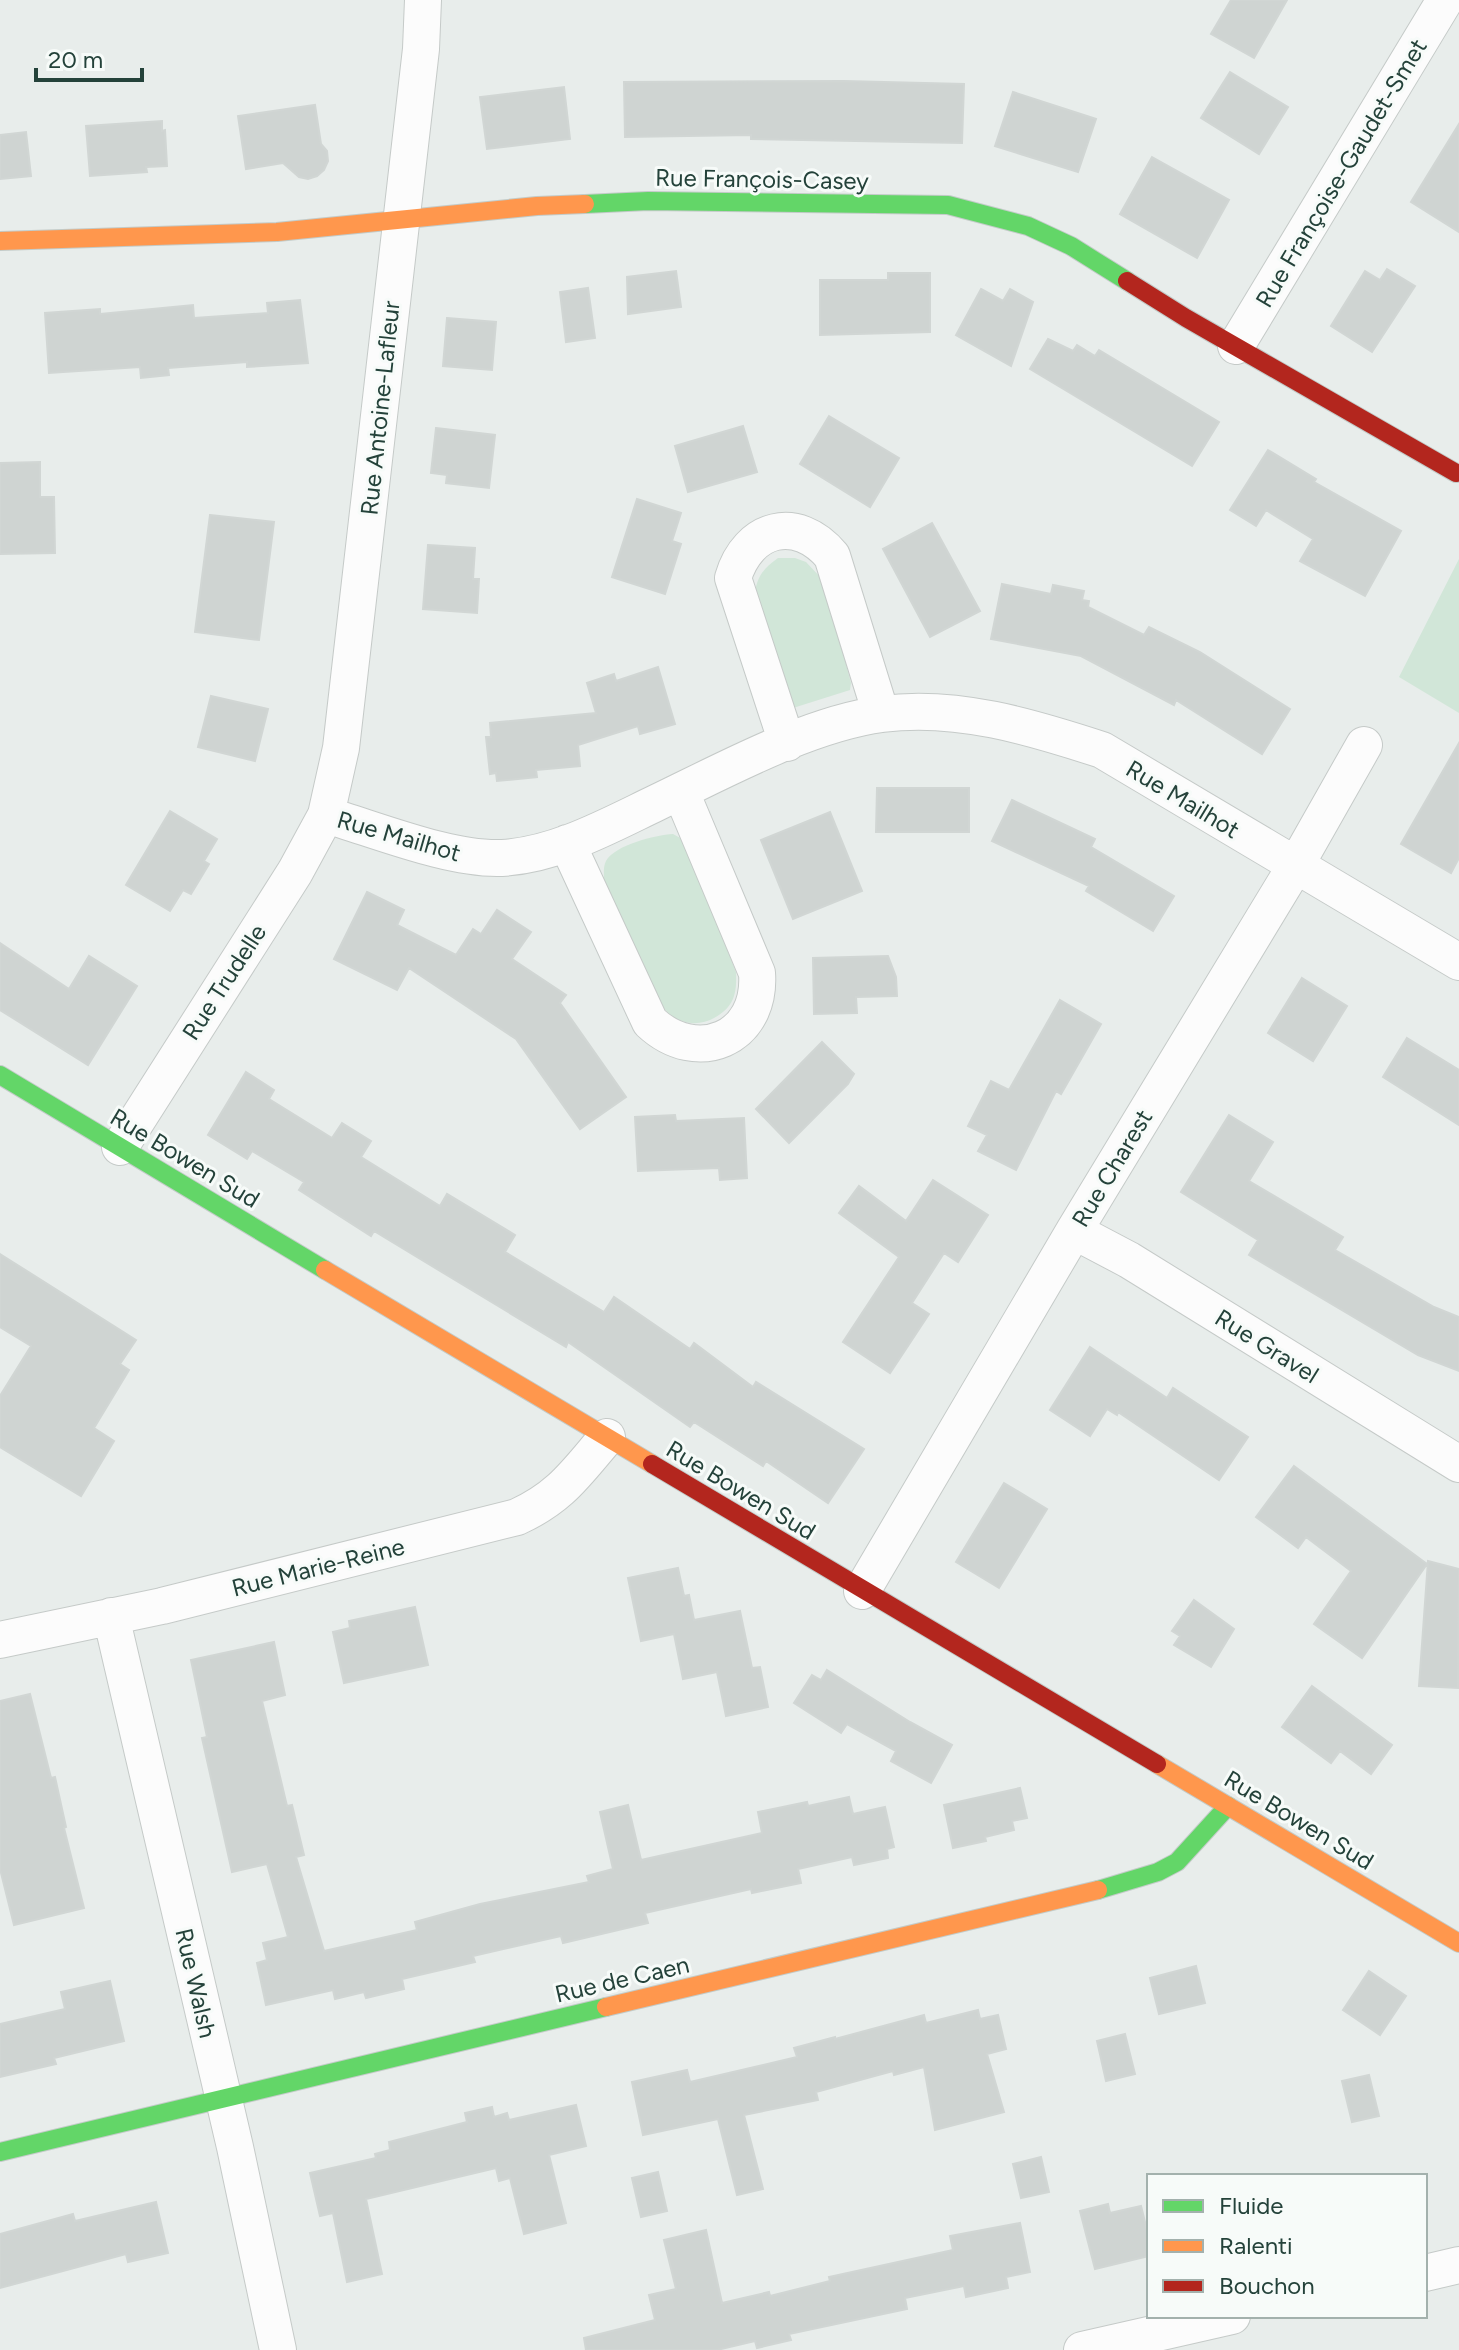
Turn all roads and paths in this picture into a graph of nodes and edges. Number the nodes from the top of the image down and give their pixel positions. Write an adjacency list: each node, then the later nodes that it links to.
1 (423, 0): 3 (street, Rue Antoine-Lafleur)
2 (1445, 0): 5 (street, Rue Françoise-Gaudet-Smet)
3 (401, 221): 4 (street, Rue François-Casey); 5 (street, Rue François-Casey); 11 (street, Rue Antoine-Lafleur)
4 (0, 241)
5 (1236, 346): 6 (street, Rue François-Casey)
6 (1456, 473)
7 (881, 714): 8 (street, Rue Mailhot); 8 (street); 13 (street, Rue Mailhot)
8 (787, 743): 10 (street, Rue Mailhot)
9 (1364, 745): 13 (street, Rue Charest)
10 (681, 792): 12 (street, Rue Mailhot); 12 (street)
11 (326, 815): 12 (street, Rue Mailhot); 16 (street, Rue Trudelle)
12 (567, 843)
13 (1296, 865): 14 (street, Rue Mailhot); 17 (street, Rue Charest)
14 (1459, 962)
15 (0, 1075): 16 (street, Rue Bowen Sud)
16 (120, 1147): 18 (street, Rue Bowen Sud)
17 (1074, 1231): 19 (street, Rue Gravel); 20 (street, Rue Charest)
18 (607, 1437): 20 (street, Rue Bowen Sud); 21 (street, Rue Marie-Reine)
19 (1459, 1464)
20 (862, 1591): 23 (street, Rue Bowen Sud)
21 (111, 1616): 22 (street, Rue Marie-Reine); 25 (street, Rue Walsh)
22 (0, 1640)
23 (1228, 1806): 24 (street, Rue Bowen Sud); 25 (street, Rue de Caen)
24 (1459, 1943)
25 (223, 2099): 26 (street, Rue de Caen); 30 (street, Rue Walsh)
26 (0, 2152)
27 (1459, 2265): 28 (street)
28 (1427, 2273)
29 (1223, 2318): 31 (street)
30 (278, 2350)
31 (1082, 2350)

